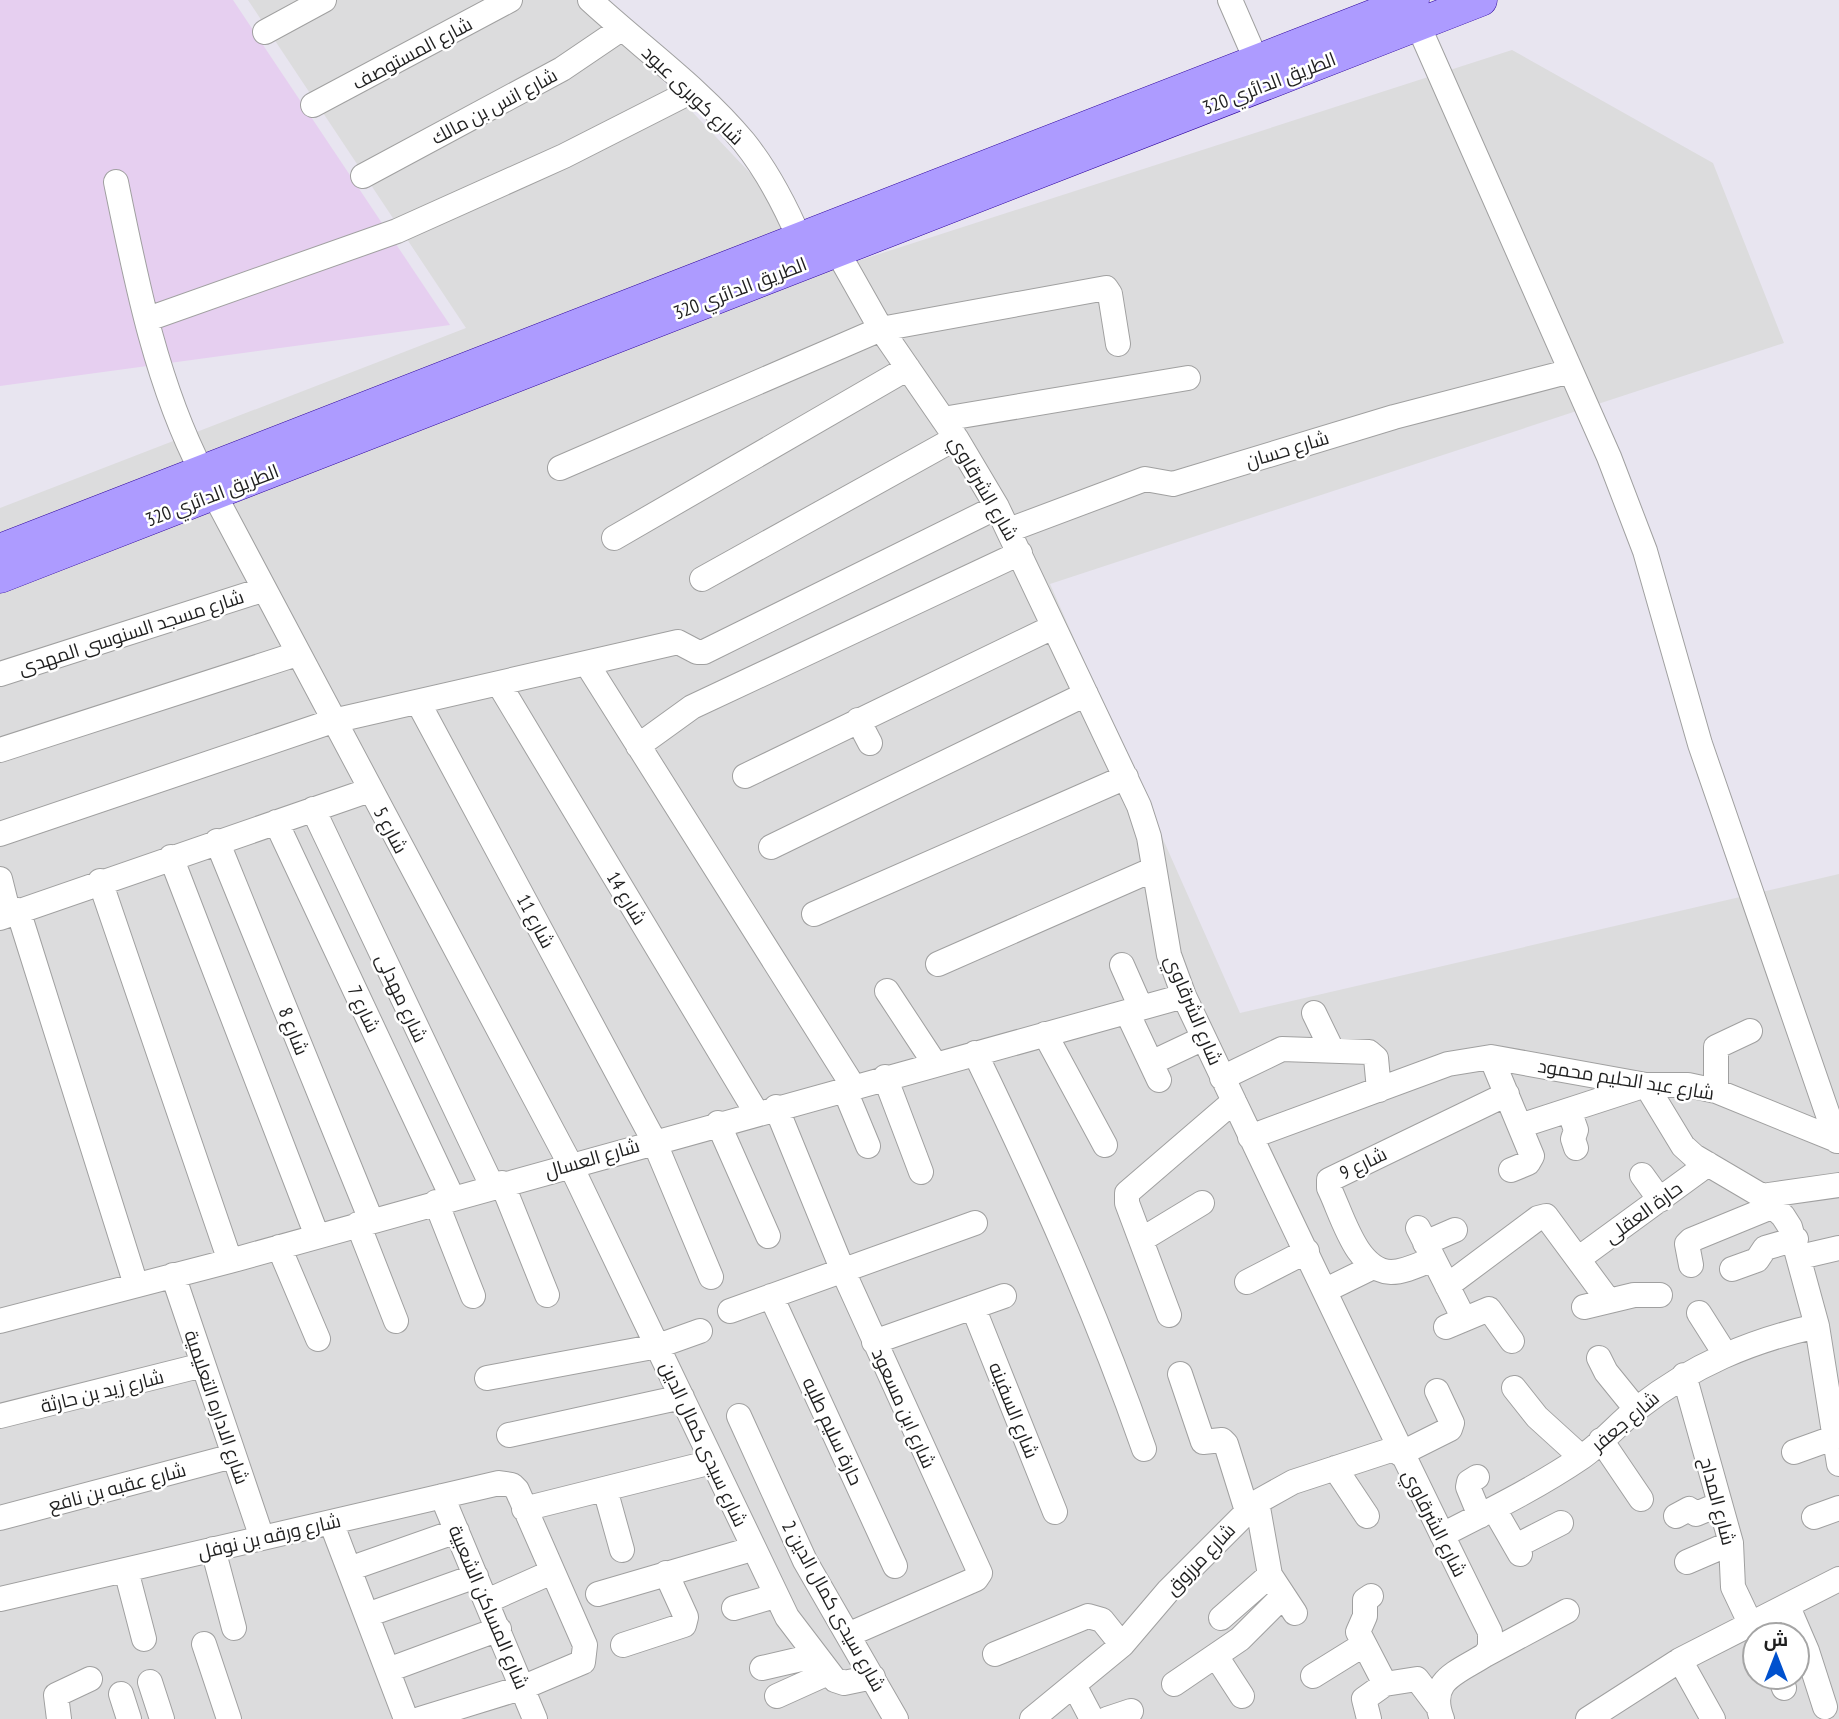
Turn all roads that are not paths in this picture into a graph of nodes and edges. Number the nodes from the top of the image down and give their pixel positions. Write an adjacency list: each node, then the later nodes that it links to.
1 (324, 0): 8 (street)
2 (510, 0): 11 (street, شارع المستوصف)
3 (590, 0): 7 (street, شارع كوبرى عبود)
4 (1230, 0): 9 (street)
5 (1481, 0): 6 (main road, الطريق الدائري 320)
6 (1416, 12): 9 (main road, الطريق الدائري 320); 12 (main road, الطريق الدائري 320); 21 (street)
7 (621, 29): 10 (street, شارع كوبرى عبود); 13 (street, شارع انس بن مالك)
8 (265, 32)
9 (1257, 62): 12 (main road, الطريق الدائري 320)
10 (692, 90): 15 (street, شارع كوبرى عبود); 17 (street)
11 (313, 105)
12 (1058, 153): 15 (main road, الطريق الدائري 320); 16 (main road, الطريق الدائري 320)
13 (363, 176)
14 (116, 182): 17 (street, شارع 5)
15 (800, 240): 25 (main road, الطريق الدائري 320)
16 (837, 251): 18 (street, شارع الشرقاوي); 25 (main road, الطريق الدائري 320)
17 (148, 318): 25 (street, شارع 5)
18 (881, 329): 19 (street); 20 (street, شارع الشرقاوي); 24 (street)
19 (1118, 344)
20 (908, 368): 23 (street, شارع الشرقاوي); 28 (street)
21 (1572, 371): 27 (street, شارع حسان); 87 (street)
22 (1188, 378): 23 (street)
23 (950, 428): 26 (street, شارع الشرقاوي); 32 (street)
24 (559, 468)
25 (208, 483): 29 (main road, الطريق الدائري 320); 31 (main road, الطريق الدائري 320); 33 (street, شارع 5)
26 (998, 507): 27 (street, شارع الشرقاوي); 36 (street)
27 (1009, 530): 30 (street, شارع الشرقاوي)
28 (614, 538)
29 (0, 550)
30 (1020, 552): 34 (street, شارع الشرقاوي); 44 (street)
31 (0, 577)
32 (702, 579)
33 (262, 590): 35 (street, شارع 5); 37 (street, شارع مسجد السنوسى المهدى)
34 (1053, 627): 39 (street, شارع الشرقاوي); 41 (street)
35 (297, 654): 42 (street, شارع 5); 45 (street)
36 (587, 664): 38 (street); 44 (street)
37 (0, 674)
38 (499, 684): 40 (street); 81 (street, شارع 14)
39 (1086, 694): 47 (street, شارع الشرقاوي); 53 (street)
40 (418, 702): 42 (street); 86 (street, شارع 11)
41 (858, 720): 43 (street); 46 (street)
42 (333, 721): 48 (street, شارع 5); 51 (street)
43 (870, 743)
44 (638, 746): 76 (street)
45 (0, 750)
46 (746, 776)
47 (1126, 777): 55 (street, شارع الشرقاوي); 59 (street)
48 (370, 790): 49 (street); 91 (street, شارع 5)
49 (313, 809): 50 (street); 96 (street, شارع مهدلى)
50 (276, 822): 52 (street); 98 (street, شارع 7)
51 (0, 835)
52 (217, 841): 54 (street); 102 (street, شارع 8)
53 (771, 847)
54 (171, 857): 57 (street); 105 (street)
55 (1154, 869): 60 (street); 63 (street, شارع الشرقاوي)
56 (0, 879): 58 (street)
57 (100, 881): 58 (street); 114 (street)
58 (9, 914): 122 (street)
59 (814, 914)
60 (938, 964)
61 (1122, 965): 64 (street)
62 (887, 991): 72 (street)
63 (1184, 996): 64 (street, شارع العسال); 68 (street, شارع الشرقاوي)
64 (1134, 1010): 67 (street, شارع العسال); 68 (street)
65 (1314, 1013): 69 (street)
66 (1750, 1031): 78 (street)
67 (1045, 1034): 70 (street, شارع العسال); 88 (street)
68 (1204, 1038): 74 (street, شارع الشرقاوي)
69 (1332, 1050): 74 (street); 77 (street)
70 (975, 1053): 72 (street, شارع العسال); 160 (street)
71 (1491, 1057): 75 (street, شارع عبد الحليم محمود); 77 (street, شارع عبد الحليم محمود); 79 (street)
72 (935, 1064): 73 (street, شارع العسال)
73 (885, 1077): 76 (street, شارع العسال); 94 (street)
74 (1222, 1078): 80 (street, شارع الشرقاوي)
75 (1646, 1085): 78 (street, شارع عبد الحليم محمود); 82 (street); 92 (street)
76 (848, 1087): 81 (street, شارع العسال); 89 (street)
77 (1379, 1090): 85 (street, شارع عبد الحليم محمود)
78 (1716, 1091): 87 (street, شارع عبد الحليم محمود)
79 (1507, 1094): 84 (street); 116 (street, شارع 9)
80 (1234, 1101): 85 (street, شارع الشرقاوي); 107 (street)
81 (766, 1110): 83 (street, شارع العسال); 118 (street, شارع ابن مسعود)
82 (1569, 1110): 84 (street); 90 (street)
83 (718, 1123): 86 (street, شارع العسال); 106 (street)
84 (1520, 1126): 93 (street)
85 (1250, 1137): 112 (street, شارع الشرقاوي)
86 (654, 1141): 91 (street, شارع العسال); 120 (street, شارع 11)
87 (1838, 1141)
88 (1105, 1145)
89 (868, 1146)
90 (1576, 1148)
91 (569, 1164): 96 (street, شارع العسال); 143 (street, شارع سيدى كمال الدين)
92 (1708, 1164): 99 (street, حارة العقلى); 100 (street)
93 (1511, 1170)
94 (921, 1172)
95 (1642, 1175): 99 (street)
96 (497, 1185): 98 (street, شارع العسال); 125 (street, شارع مهدلى)
97 (1839, 1185): 100 (street)
98 (444, 1199): 102 (street, شارع العسال); 127 (street, شارع 7)
99 (1660, 1200): 113 (street, حارة العقلى)
100 (1768, 1201): 110 (street); 115 (street)
101 (1202, 1203): 107 (street)
102 (365, 1222): 105 (street, شارع العسال); 137 (street, شارع 8)
103 (975, 1223): 118 (street)
104 (1455, 1230): 108 (street)
105 (317, 1236): 109 (street, شارع العسال)
106 (768, 1236)
107 (1141, 1240): 135 (street)
108 (1426, 1243): 116 (street); 123 (street)
109 (279, 1247): 114 (street, شارع العسال); 140 (street)
110 (1798, 1248): 111 (street); 117 (street); 138 (street)
111 (1839, 1248)
112 (1307, 1251): 121 (street); 124 (street, شارع الشرقاوي)
113 (1578, 1259): 123 (street); 130 (street)
114 (230, 1261): 119 (street, شارع العسال)
115 (1692, 1265)
116 (1373, 1267): 124 (street)
117 (1732, 1269)
118 (843, 1271): 128 (street); 142 (street, شارع ابن مسعود)
119 (173, 1275): 122 (street, شارع العسال); 146 (street, شارع الاداره التعليمية)
120 (711, 1277)
121 (1247, 1282)
122 (136, 1285): 136 (street, شارع العسال)
123 (1447, 1286): 141 (street)
124 (1326, 1290): 161 (street, شارع الشرقاوي)
125 (547, 1295)
126 (1660, 1295): 130 (street)
127 (473, 1296)
128 (771, 1296): 133 (street); 191 (street, حارة سليم طلبه)
129 (1004, 1296): 131 (street)
130 (1608, 1300): 132 (street)
131 (973, 1307): 142 (street); 175 (street, شارع السفينه)
132 (1584, 1307)
133 (730, 1311)
134 (1699, 1312): 144 (street)
135 (1169, 1315)
136 (0, 1321)
137 (396, 1321)
138 (1817, 1326): 144 (street, شارع جعفر); 150 (street)
139 (699, 1331): 143 (street)
140 (318, 1339)
141 (1512, 1341)
142 (874, 1342): 213 (street, شارع ابن مسعود)
143 (658, 1346): 149 (street); 152 (street, شارع سيدى كمال الدين)
144 (1725, 1354): 148 (street, شارع جعفر)
145 (1599, 1357): 154 (street)
146 (203, 1366): 155 (street, شارع زيد بن حارثة); 163 (street, شارع الاداره التعليمية)
147 (1180, 1374): 172 (street)
148 (1684, 1375): 154 (street, شارع جعفر); 171 (street, شارع المداح)
149 (487, 1378)
150 (1832, 1384): 159 (street)
151 (1437, 1391): 161 (street, شارع مرزوق)
152 (682, 1396): 157 (street); 165 (street, شارع سيدى كمال الدين)
153 (1529, 1407): 164 (street)
154 (1636, 1409): 158 (street, شارع جعفر)
155 (0, 1416)
156 (739, 1416): 213 (street, شارع سيدى كمال الدين 2)
157 (509, 1435)
158 (1601, 1440): 164 (street, شارع جعفر); 170 (street)
159 (1836, 1447): 162 (street)
160 (1144, 1449)
161 (1399, 1451): 166 (street, شارع مرزوق); 184 (street, شارع الشرقاوي)
162 (1794, 1452)
163 (233, 1457): 180 (street, شارع عقبه بن نافع); 185 (street, شارع الاداره التعليمية)
164 (1581, 1457): 176 (street, شارع جعفر)
165 (712, 1462): 168 (street); 188 (street, شارع سيدى كمال الدين)
166 (1335, 1468): 172 (street, شارع مرزوق); 177 (street)
167 (1476, 1477): 176 (street)
168 (606, 1489): 174 (street); 189 (street)
169 (442, 1496): 174 (street, شارع ورقه بن نوفل); 181 (street, شارع ورقه بن نوفل); 183 (street, شارع المساكن الشعبية)
170 (1641, 1499)
171 (1720, 1504): 178 (street); 186 (street, شارع المداح)
172 (1252, 1506): 196 (street); 217 (street, شارع مرزوق)
173 (1839, 1508): 179 (street)
174 (524, 1509): 194 (street, شارع ورقه بن نوفل)
175 (1055, 1512)
176 (1488, 1512): 182 (street); 184 (street, شارع جعفر)
177 (1367, 1516)
178 (1676, 1516)
179 (1814, 1517)
180 (0, 1518)
181 (331, 1522): 185 (street, شارع ورقه بن نوفل); 192 (street)
182 (1561, 1523)
183 (457, 1531): 192 (street); 197 (street, شارع المساكن الشعبية)
184 (1442, 1535): 221 (street, شارع الشرقاوي)
185 (262, 1538): 187 (street, شارع ورقه بن نوفل)
186 (1731, 1543): 190 (street); 209 (street, شارع المداح)
187 (213, 1549): 193 (street, شارع ورقه بن نوفل); 211 (street)
188 (752, 1549): 195 (street); 200 (street, شارع سيدى كمال الدين)
189 (622, 1550)
190 (1688, 1562)
191 (895, 1566)
192 (349, 1569): 207 (street)
193 (126, 1570): 202 (street, شارع ورقه بن نوفل); 215 (street)
194 (552, 1572): 203 (street); 234 (street, شارع ورقه بن نوفل)
195 (666, 1573): 199 (street); 218 (street)
196 (1269, 1575): 208 (street); 222 (street)
197 (476, 1576): 203 (street, شارع المساكن الشعبية); 207 (street)
198 (1839, 1580): 204 (street)
199 (598, 1594)
200 (775, 1596): 205 (street); 224 (street, شارع سيدى كمال الدين)
201 (1371, 1596): 219 (street)
202 (0, 1599)
203 (487, 1601): 212 (street, شارع المساكن الشعبية)
204 (1788, 1607): 210 (street); 238 (street)
205 (734, 1608)
206 (1567, 1611): 221 (street)
207 (366, 1615): 226 (street)
208 (1221, 1618)
209 (1752, 1621)
210 (1767, 1621)
211 (234, 1628)
212 (499, 1629): 226 (street); 234 (street, شارع المساكن الشعبية)
213 (849, 1634): 227 (street, شارع سيدى كمال الدين 2)
214 (1741, 1634): 223 (street)
215 (144, 1639)
216 (204, 1644): 244 (street)
217 (1122, 1644): 220 (street); 233 (street, شارع مرزوق)
218 (623, 1645)
219 (1363, 1645): 228 (street); 232 (street)
220 (995, 1654)
221 (1485, 1655): 240 (street)
222 (1216, 1656): 231 (street); 237 (street)
223 (1680, 1660): 253 (street); 254 (street)
224 (821, 1664): 225 (street); 227 (street); 236 (street)
225 (762, 1668)
226 (388, 1670): 245 (street)
227 (873, 1676): 248 (street, شارع سيدى كمال الدين 2)
228 (1313, 1676)
229 (90, 1679): 241 (street)
230 (150, 1682): 243 (street)
231 (1174, 1684)
232 (1385, 1684): 240 (street); 252 (street)
233 (1074, 1685): 249 (street, شارع مرزوق); 250 (street)
234 (524, 1687): 246 (street); 247 (street, شارع المساكن الشعبية)
235 (121, 1694): 242 (street)
236 (777, 1696)
237 (1242, 1696)
238 (1825, 1707)
239 (1131, 1711): 251 (street)
240 (1439, 1712)
241 (59, 1719)
242 (129, 1719)
243 (162, 1719)
244 (229, 1719)
245 (406, 1719)
246 (420, 1719)
247 (535, 1719)
248 (896, 1719)
249 (1031, 1719)
250 (1092, 1719)
251 (1107, 1719)
252 (1369, 1719)
253 (1588, 1719)
254 (1713, 1719)

